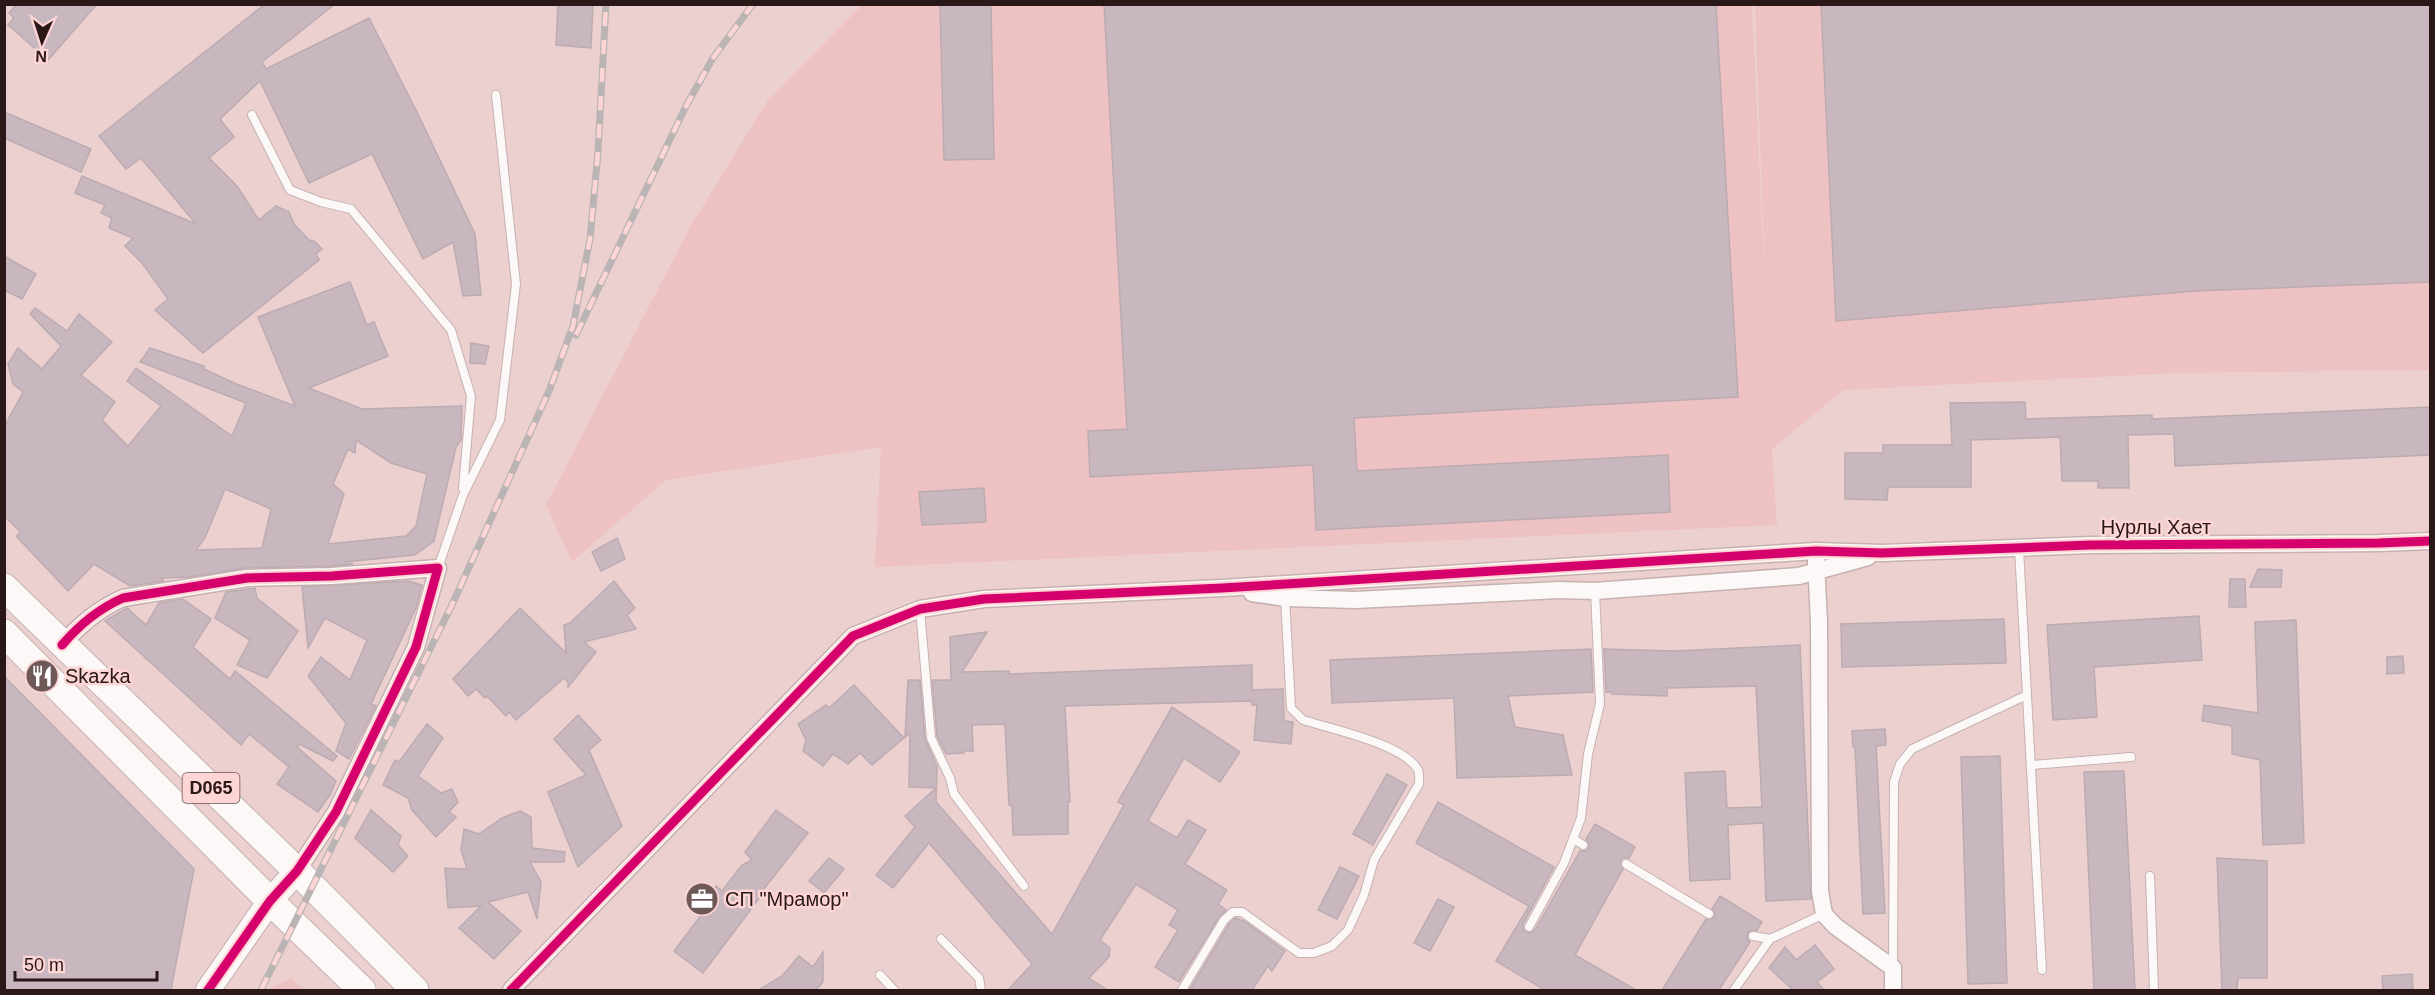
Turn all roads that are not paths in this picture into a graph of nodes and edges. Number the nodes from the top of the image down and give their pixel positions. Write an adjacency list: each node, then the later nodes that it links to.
1 (496, 95): 3 (lane)
2 (252, 115): 3 (lane)
3 (463, 495): 8 (lane)
4 (2430, 541): 5 (street, Нурлы Хает)
5 (2019, 549): 7 (street, Нурлы Хает); 17 (lane)
6 (1816, 551): 7 (street); 9 (street); 11 (street)
7 (1882, 553): 9 (street)
8 (438, 568): 16 (street); 23 (street)
9 (1816, 572): 12 (street); 28 (street)
10 (4, 587): 16 (main road, D065)
11 (1222, 588): 13 (street); 14 (street)
12 (1595, 591): 13 (street); 20 (lane)
13 (1285, 598): 42 (lane)
14 (920, 609): 25 (lane); 39 (street)
15 (4, 633): 26 (main road, D065)
16 (62, 645): 23 (main road, D065)
17 (2027, 695): 19 (lane); 33 (lane)
18 (2131, 757): 19 (lane)
19 (2031, 765): 34 (lane)
20 (1574, 839): 21 (lane); 29 (lane)
21 (1583, 845)
22 (1626, 864): 27 (lane)
23 (297, 871): 26 (street); 38 (main road, D065)
24 (2150, 876): 45 (lane)
25 (1024, 886)
26 (270, 901): 36 (street); 37 (main road, D065)
27 (1709, 914)
28 (1824, 914): 32 (lane); 33 (street)
29 (1528, 927)
30 (1753, 936): 32 (lane)
31 (941, 939): 41 (lane)
32 (1770, 939): 43 (lane)
33 (1893, 968): 44 (street)
34 (2042, 970)
35 (880, 975): 40 (lane)
36 (208, 990)
37 (362, 990)
38 (416, 990)
39 (511, 990)
40 (894, 990)
41 (981, 990)
42 (1182, 990)
43 (1734, 990)
44 (1893, 990)
45 (2154, 990)

